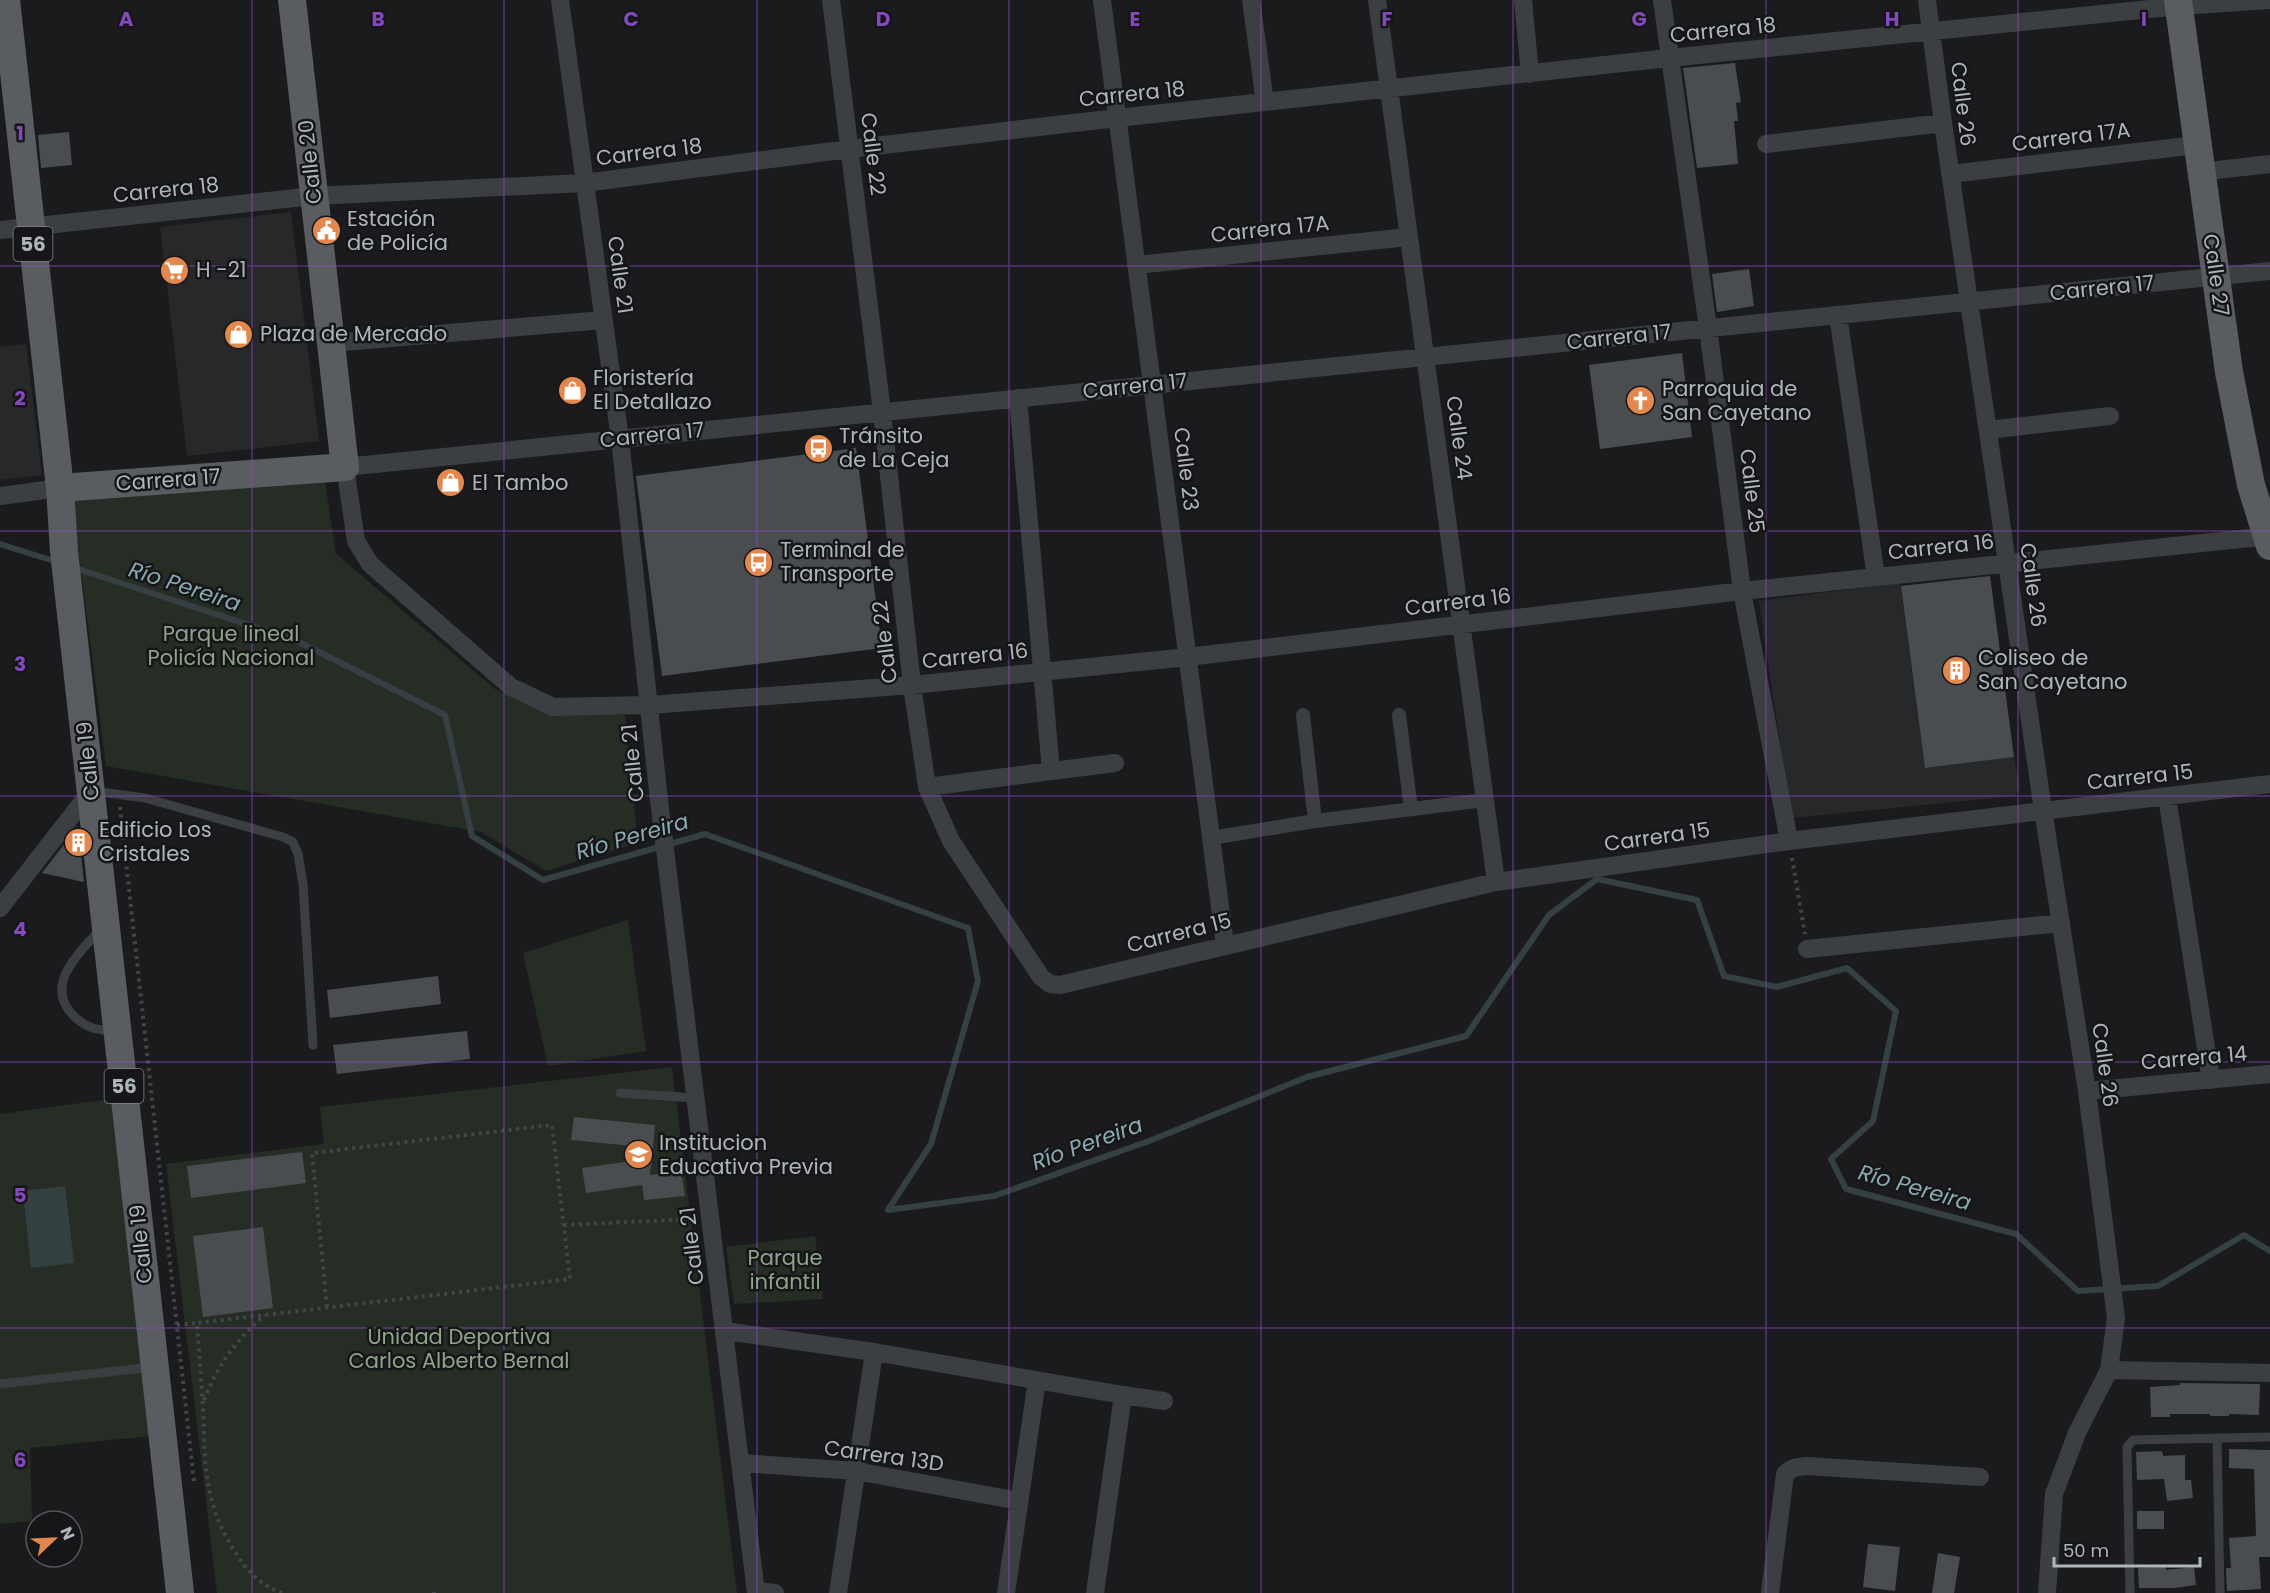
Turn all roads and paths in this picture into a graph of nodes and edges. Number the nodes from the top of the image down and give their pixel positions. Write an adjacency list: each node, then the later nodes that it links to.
1 (6, 0): 27 (main road, Calle 19 / 56)
2 (292, 0): 26 (main road, Calle 20)
3 (560, 0): 25 (street, Calle 21)
4 (831, 0): 21 (street, Calle 22)
5 (1102, 0): 18 (street, Calle 23)
6 (1251, 0): 17 (street)
7 (1377, 0): 16 (street, Calle 24)
8 (1522, 0): 15 (street)
9 (1662, 0): 14 (street, Calle 25)
10 (1927, 0): 13 (street, Calle 26)
11 (2270, 0): 12 (street, Carrera 18)
12 (2178, 3): 13 (street, Carrera 18); 22 (main road, Calle 27)
13 (1932, 32): 14 (street, Carrera 18); 19 (street, Calle 26)
14 (1670, 58): 15 (street, Carrera 18); 36 (street, Calle 25)
15 (1530, 74): 16 (street, Carrera 18)
16 (1389, 90): 17 (street, Carrera 18); 29 (street, Calle 24)
17 (1265, 102): 18 (street, Carrera 18)
18 (1117, 118): 21 (street, Carrera 18); 30 (street, Calle 23)
19 (1943, 123): 20 (street); 24 (street, Calle 26)
20 (1766, 144)
21 (849, 149): 25 (street, Carrera 18); 41 (street, Calle 22)
22 (2198, 158): 23 (street, Carrera 17A); 24 (street, Carrera 17A); 32 (main road, Calle 27)
23 (2270, 164)
24 (1950, 174): 33 (street, Calle 26)
25 (584, 183): 26 (street, Carrera 18); 35 (street, Calle 21)
26 (314, 196): 27 (street, Carrera 18); 37 (main road, Calle 20)
27 (31, 227): 28 (street, Carrera 18); 46 (main road, Calle 19 / 56)
28 (0, 230)
29 (1409, 237): 30 (street, Carrera 17A); 38 (street, Calle 24)
30 (1136, 265): 39 (street, Calle 23)
31 (2270, 271): 32 (street, Carrera 17)
32 (2216, 277): 33 (street, Carrera 17); 48 (main road, Calle 27)
33 (1970, 302): 34 (street, Carrera 17); 43 (street, Calle 26)
34 (1838, 315): 36 (street, Carrera 17); 50 (street)
35 (603, 320): 37 (street); 44 (street, Calle 21)
36 (1708, 328): 38 (street, Carrera 17); 51 (street, Calle 25)
37 (331, 344): 45 (main road, Calle 20)
38 (1425, 357): 39 (street, Carrera 17); 52 (street, Calle 24)
39 (1152, 385): 40 (street, Carrera 17); 53 (street, Calle 23)
40 (1018, 398): 41 (street, Carrera 17); 54 (street)
41 (882, 412): 44 (street, Carrera 17); 55 (street, Calle 22)
42 (2110, 416): 43 (street)
43 (1988, 430): 49 (street, Calle 26)
44 (620, 439): 45 (street, Carrera 17); 56 (street, Calle 21)
45 (345, 466): 46 (main road, Carrera 17); 56 (street, Carrera 16)
46 (60, 488): 47 (street, Carrera 17); 63 (main road, Calle 19 / 56)
47 (0, 496)
48 (2269, 539): 49 (street, Carrera 16)
49 (2007, 563): 50 (street, Carrera 16); 67 (street, Calle 26)
50 (1876, 577): 51 (street, Carrera 16)
51 (1742, 591): 52 (street, Carrera 16); 70 (street, Calle 25)
52 (1461, 624): 53 (street, Carrera 16); 65 (street, Calle 24)
53 (1188, 657): 54 (street, Carrera 16); 69 (street, Calle 23)
54 (1041, 672): 55 (street, Carrera 16); 60 (street)
55 (912, 685): 56 (street, Carrera 16); 62 (street, Calle 22)
56 (650, 705): 84 (street, Calle 21)
57 (1304, 715): 68 (street)
58 (1399, 715): 66 (street)
59 (1115, 763): 60 (street)
60 (1051, 771): 62 (street)
61 (2270, 784): 64 (street, Carrera 15)
62 (927, 787): 77 (street, Calle 22)
63 (105, 793): 72 (street); 74 (main road, Calle 19 / 56); 79 (lane); 90 (path)
64 (2167, 797): 67 (street, Carrera 15); 81 (street)
65 (1485, 800): 66 (street); 71 (street, Calle 24)
66 (1411, 809): 68 (street)
67 (2043, 810): 70 (street, Carrera 15); 73 (street, Calle 26)
68 (1315, 821): 69 (street)
69 (1211, 838): 75 (street, Calle 23)
70 (1789, 841): 71 (street, Carrera 15); 76 (path)
71 (1496, 882): 75 (street, Carrera 15)
72 (0, 908)
73 (2061, 923): 76 (street); 82 (street, Calle 26)
74 (106, 924): 78 (main road, Calle 19 / 56); 78 (lane)
75 (1225, 945): 77 (street, Carrera 15)
76 (1807, 949)
77 (1060, 985)
78 (118, 1030): 93 (main road, Calle 19 / 56)
79 (313, 1045)
80 (2270, 1074): 81 (street, Carrera 14)
81 (2211, 1080): 82 (street, Carrera 14)
82 (2087, 1091): 94 (street, Calle 26)
83 (620, 1093): 84 (lane)
84 (696, 1098): 85 (street, Calle 21)
85 (711, 1218): 86 (path); 91 (street, Calle 21)
86 (564, 1225): 87 (path); 87 (path)
87 (327, 1308): 88 (path)
88 (266, 1315): 89 (path); 100 (path)
89 (197, 1323): 90 (path); 100 (path)
90 (177, 1325): 106 (path)
91 (725, 1331): 92 (street); 103 (street, Calle 21)
92 (874, 1352): 96 (street); 104 (street)
93 (155, 1367): 97 (lane); 109 (main road, Calle 19 / 56)
94 (2109, 1370): 95 (street); 116 (street, Calle 26)
95 (2270, 1373)
96 (1037, 1380): 98 (street); 107 (street)
97 (0, 1384)
98 (1123, 1395): 99 (street); 114 (street)
99 (1164, 1401)
100 (202, 1404): 110 (path)
101 (2270, 1437): 102 (lane)
102 (2217, 1438): 117 (lane); 118 (lane)
103 (742, 1463): 104 (street, Carrera 13D); 108 (street, Calle 21)
104 (856, 1471): 107 (street, Carrera 13D); 112 (street)
105 (1980, 1477): 115 (street)
106 (194, 1488)
107 (1019, 1501): 113 (street)
108 (756, 1592): 111 (street)
109 (180, 1593)
110 (282, 1593)
111 (775, 1593)
112 (838, 1593)
113 (1006, 1593)
114 (1095, 1593)
115 (1770, 1593)
116 (2047, 1593)
117 (2130, 1593)
118 (2220, 1593)

